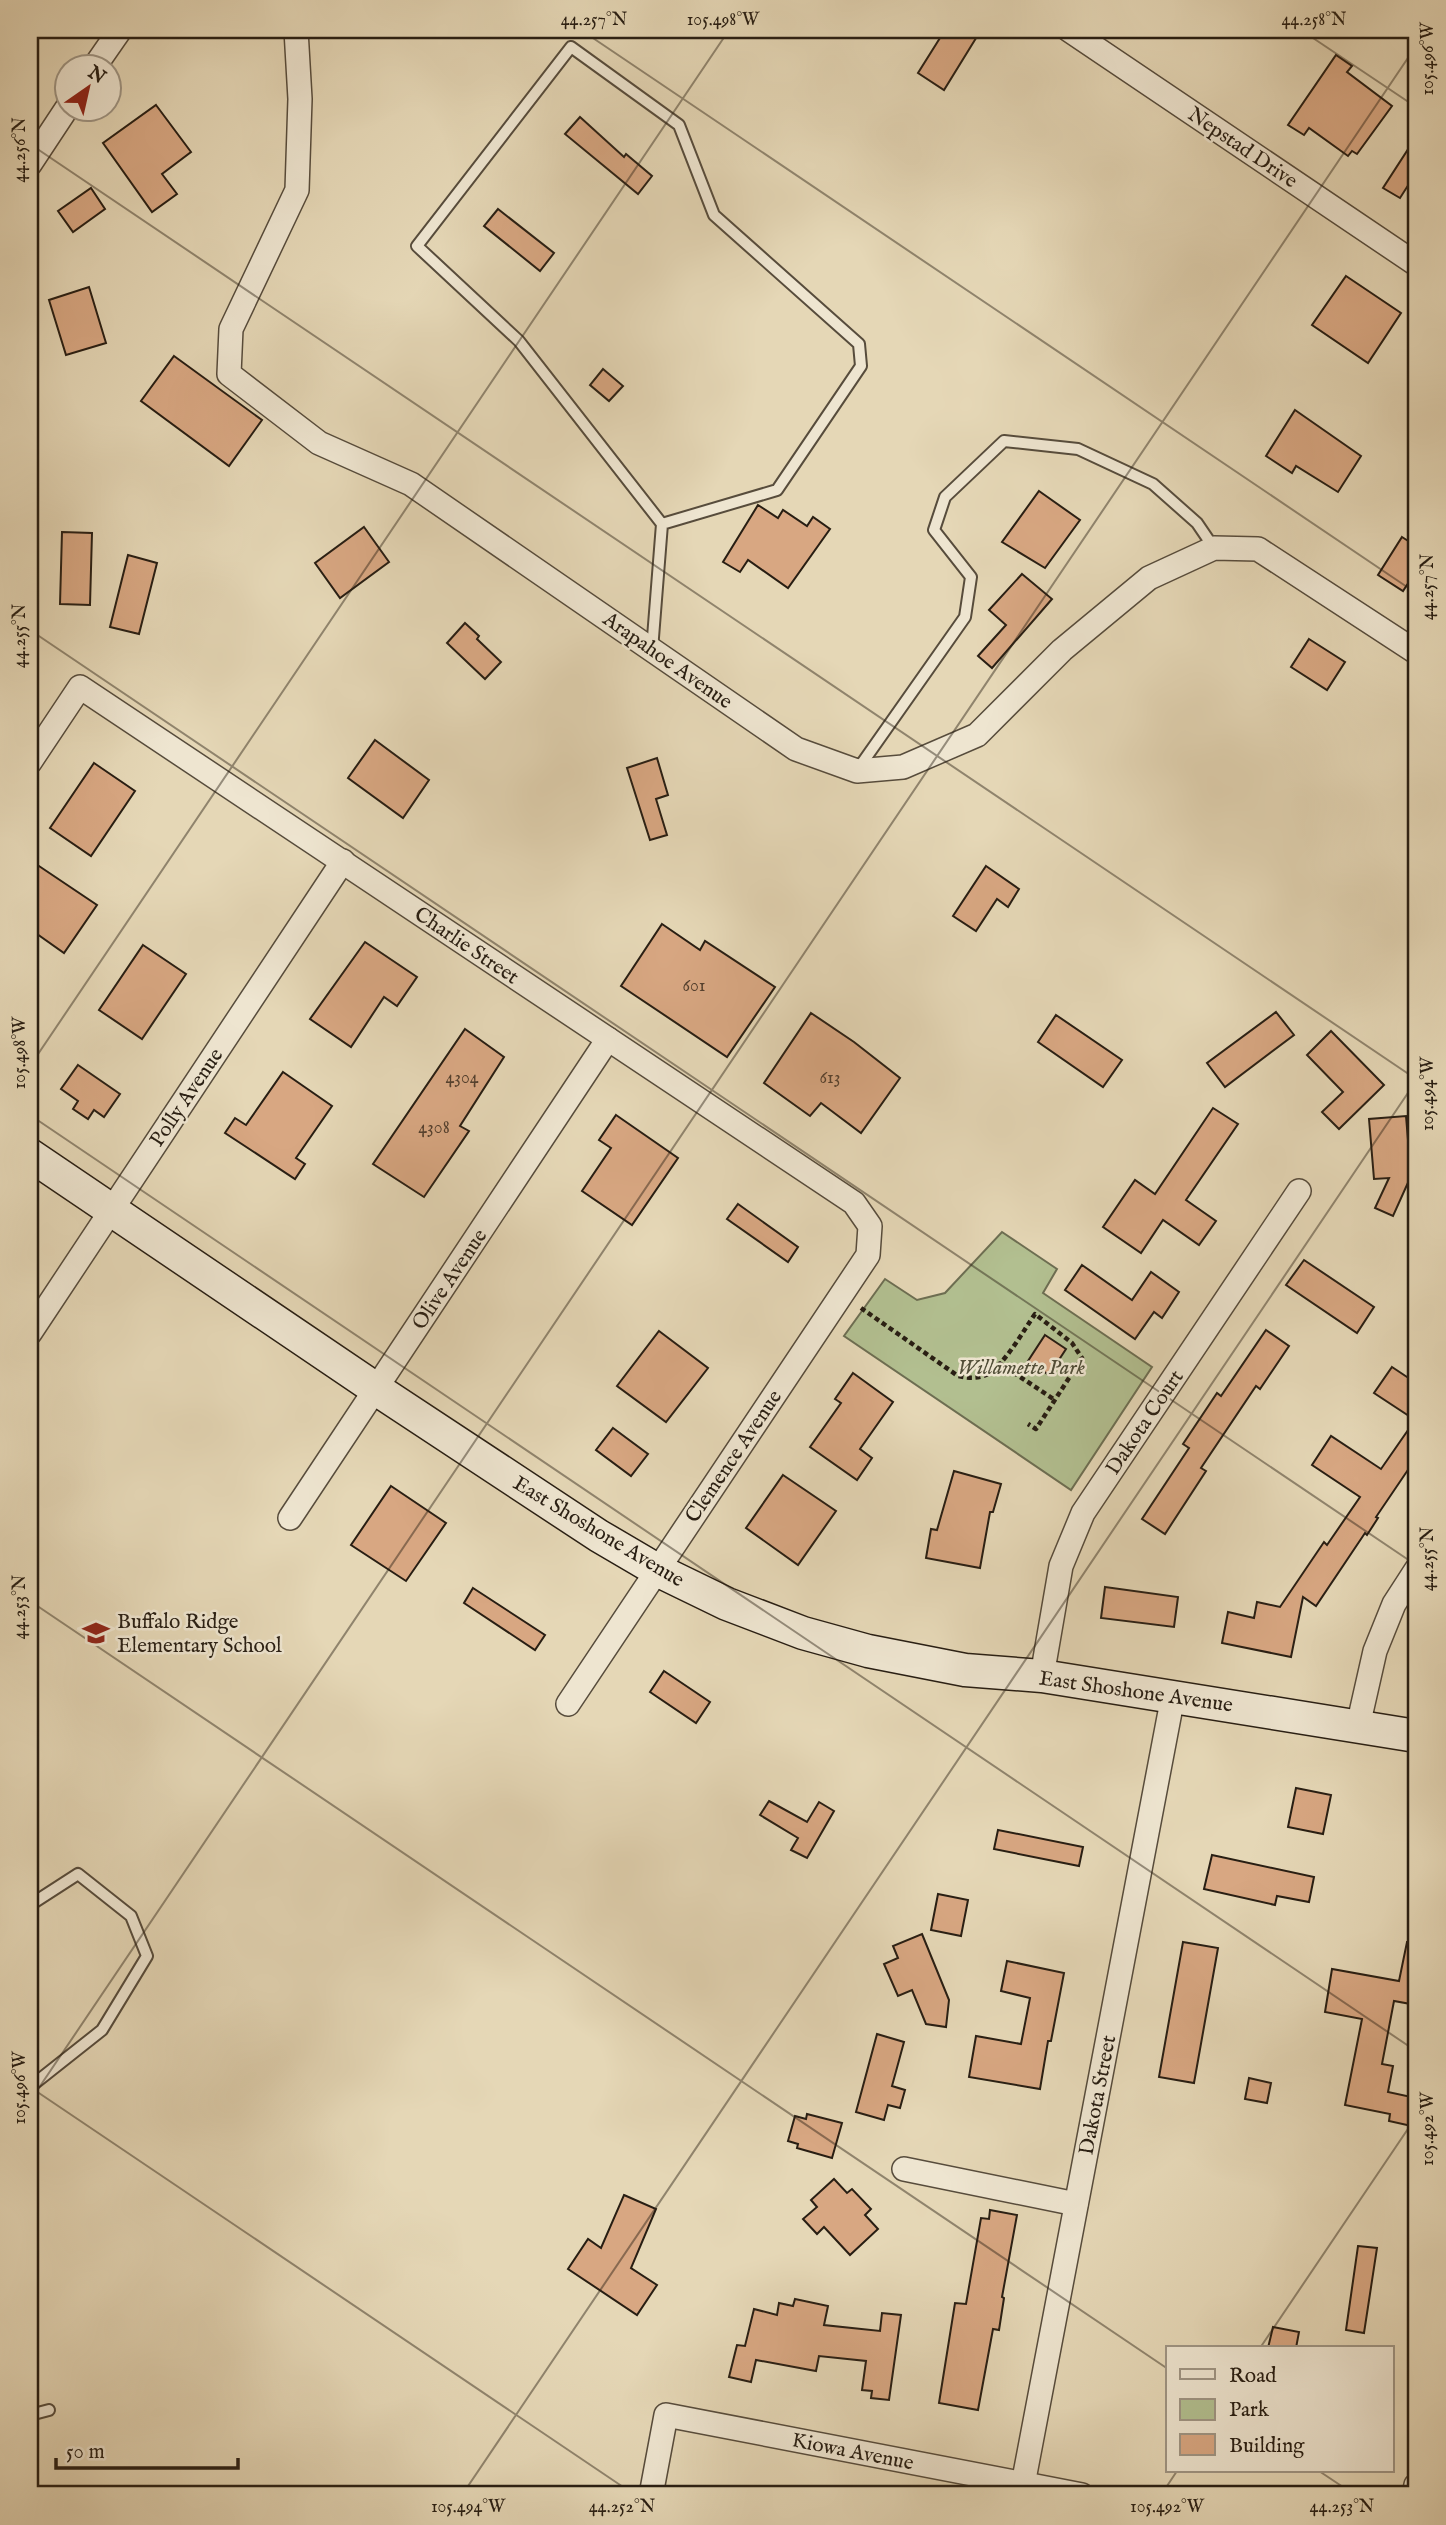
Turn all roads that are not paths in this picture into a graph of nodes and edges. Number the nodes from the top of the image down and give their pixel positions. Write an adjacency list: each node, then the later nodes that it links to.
1 (120, 30): 4 (street)
2 (296, 30): 10 (street, Arapahoe Avenue)
3 (1069, 30): 7 (street, Nepstad Drive)
4 (105, 52)
5 (58, 122): 6 (street)
6 (30, 164)
7 (1416, 264)
8 (662, 524): 8 (lane); 10 (lane)
9 (1214, 548): 11 (street, Arapahoe Avenue); 13 (street, Arapahoe Avenue); 13 (lane)
10 (652, 650): 13 (street, Arapahoe Avenue)
11 (1416, 652)
12 (30, 762): 14 (street, Charlie Street)
13 (856, 771)
14 (343, 861): 15 (street, Charlie Street); 19 (street, Polly Avenue)
15 (608, 1039): 18 (street, Charlie Street); 21 (street, Olive Avenue)
16 (30, 1155): 19 (street, East Shoshone Avenue)
17 (1299, 1191): 25 (street, Dakota Court)
18 (854, 1203): 23 (street, Clemence Avenue)
19 (111, 1209): 20 (street, Polly Avenue); 21 (street, East Shoshone Avenue)
20 (30, 1333)
21 (376, 1389): 22 (street, Olive Avenue); 23 (street, East Shoshone Avenue)
22 (290, 1518)
23 (657, 1570): 25 (street, East Shoshone Avenue); 27 (street, Clemence Avenue)
24 (1416, 1570): 28 (street)
25 (1042, 1676): 26 (street, East Shoshone Avenue)
26 (1173, 1696): 28 (street, East Shoshone Avenue); 33 (street, Dakota Street)
27 (568, 1704)
28 (1358, 1726): 29 (street, East Shoshone Avenue)
29 (1416, 1736)
30 (30, 1905): 31 (lane)
31 (30, 2087)
32 (904, 2169): 33 (street)
33 (1076, 2204): 37 (street, Dakota Street)
34 (48, 2410): 35 (lane)
35 (30, 2415)
36 (1416, 2485): 40 (street)
37 (1022, 2490): 38 (street, Kiowa Avenue); 39 (street, Kiowa Avenue)
38 (651, 2495)
39 (1082, 2495)
40 (1414, 2495)

